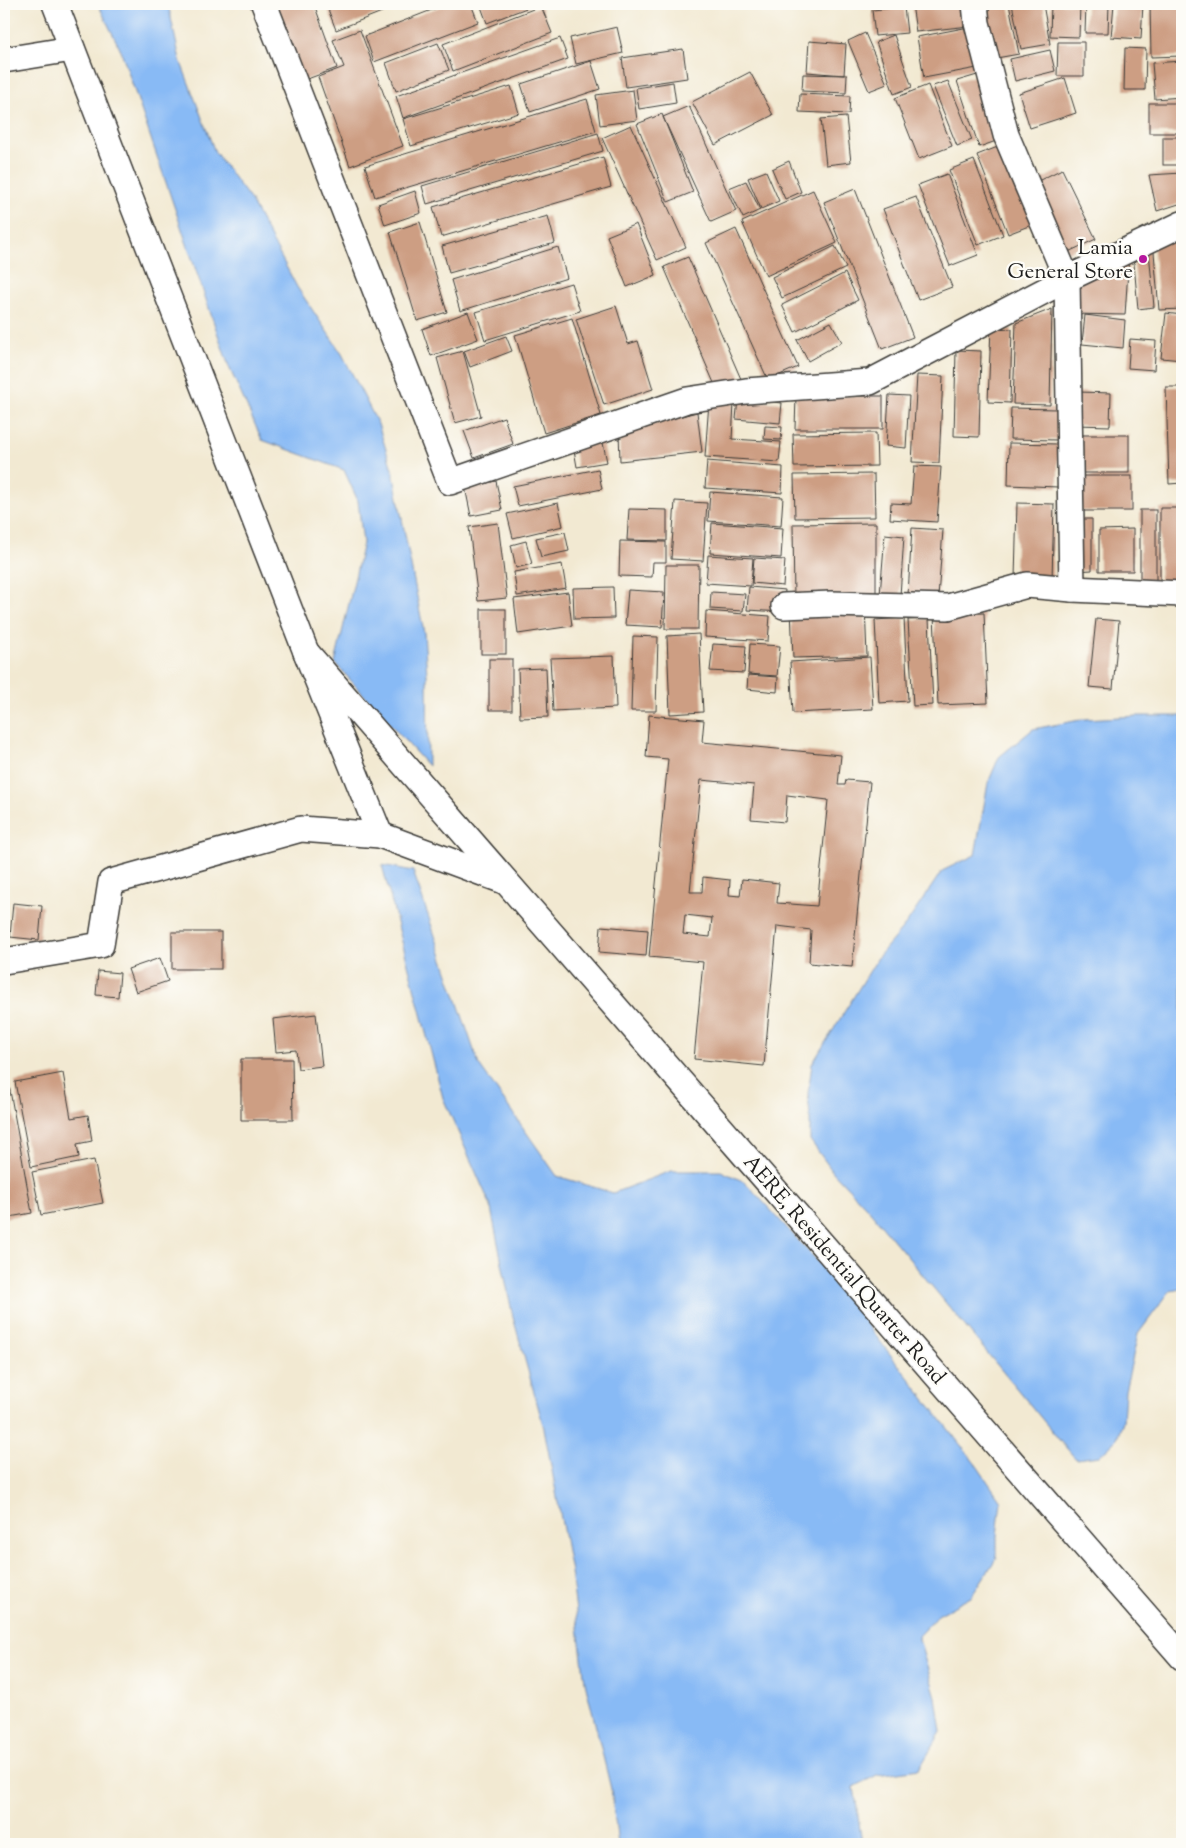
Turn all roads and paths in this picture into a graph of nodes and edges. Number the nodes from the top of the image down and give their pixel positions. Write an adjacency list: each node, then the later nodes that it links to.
1 (54, 4): 4 (street)
2 (264, 4): 7 (street)
3 (975, 4): 7 (street)
4 (72, 49): 5 (street); 11 (street)
5 (4, 60)
6 (1182, 224): 7 (street)
7 (1067, 279): 8 (street)
8 (1072, 589): 9 (street); 10 (street)
9 (1182, 594)
10 (784, 606)
11 (306, 652): 12 (street); 13 (street, AERE, Residential Quarter Road)
12 (380, 835): 13 (street, AERE, Residential Quarter Road); 14 (street, AERE, Residential Quarter Road)
13 (507, 882): 15 (street, AERE, Residential Quarter Road)
14 (4, 962)
15 (1182, 1657)

